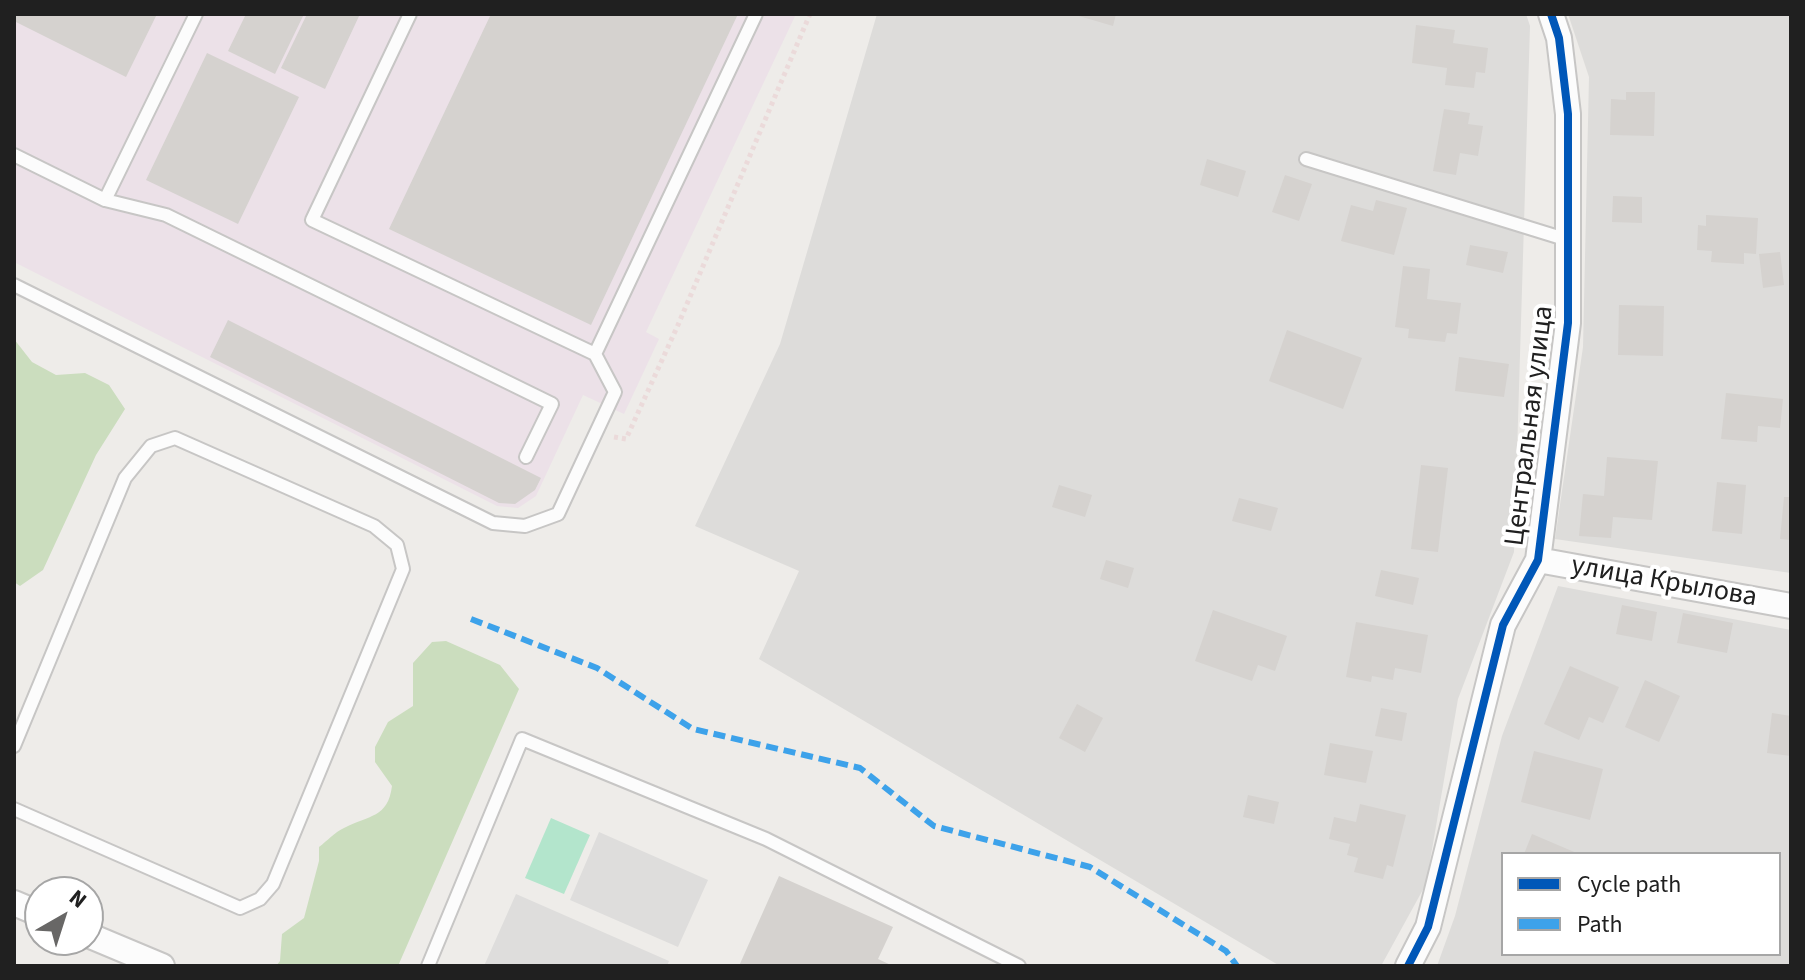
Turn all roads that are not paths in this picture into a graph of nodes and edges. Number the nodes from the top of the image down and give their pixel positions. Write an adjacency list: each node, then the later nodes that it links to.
1 (196, 14): 7 (lane)
2 (410, 14): 10 (lane)
3 (756, 14): 10 (lane)
4 (1551, 14): 8 (street, Центральная улица)
5 (14, 155): 7 (lane)
6 (1306, 159): 8 (lane)
7 (105, 200): 11 (lane)
8 (1568, 240): 12 (street, Центральная улица)
9 (14, 285): 10 (lane)
10 (595, 354)
11 (526, 457)
12 (1538, 560): 13 (street, улица Крылова); 20 (street, Центральная улица)
13 (1791, 606)
14 (14, 746): 15 (lane)
15 (14, 809)
16 (104, 942): 17 (street)
17 (162, 966)
18 (428, 966): 19 (lane)
19 (1019, 966)
20 (1408, 966)

